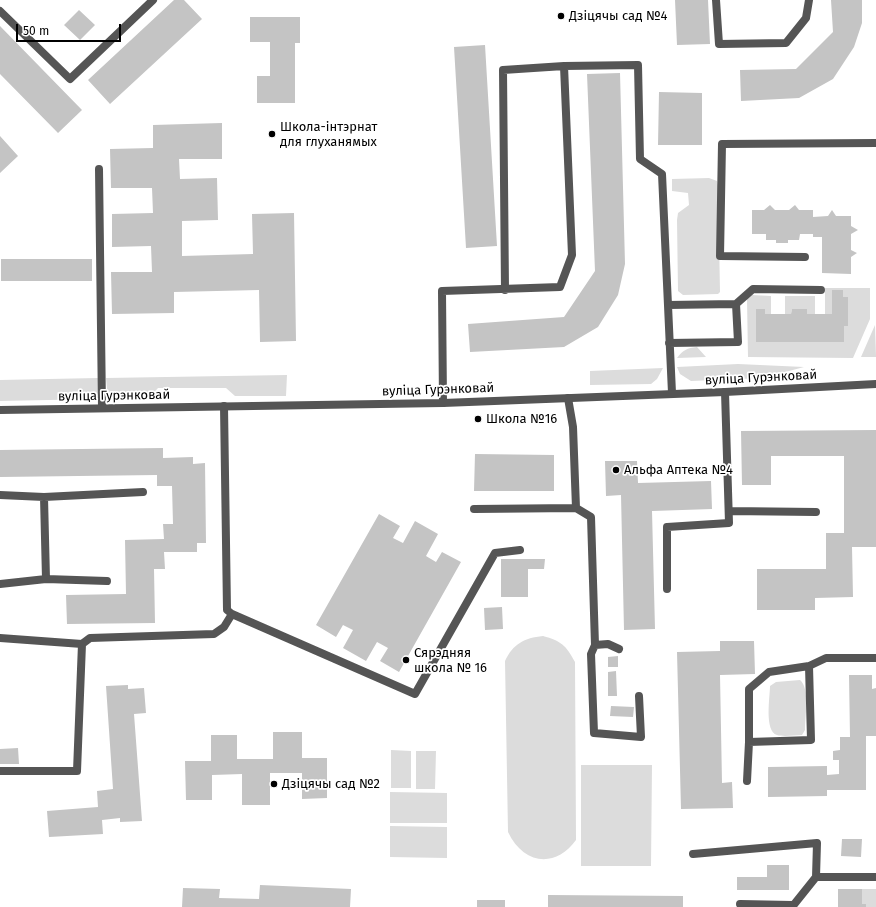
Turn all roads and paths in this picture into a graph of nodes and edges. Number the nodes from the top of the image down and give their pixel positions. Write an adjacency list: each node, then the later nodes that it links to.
1 (153, 0): 4 (street)
2 (716, 0): 3 (street)
3 (809, 0)
4 (0, 11)
5 (564, 66): 9 (street); 9 (street); 12 (street)
6 (876, 144): 8 (street)
7 (99, 169): 20 (street)
8 (805, 257)
9 (505, 290): 18 (street)
10 (821, 290): 11 (street)
11 (736, 304): 12 (street); 13 (street)
12 (668, 305): 13 (street)
13 (670, 343): 16 (street)
14 (876, 384): 15 (street, вуліца Гурэнковай)
15 (725, 392): 16 (street, вуліца Гурэнковай); 27 (street)
16 (672, 393): 17 (street, вуліца Гурэнковай)
17 (568, 398): 18 (street, вуліца Гурэнковай); 25 (street)
18 (443, 403): 19 (street, вуліца Гурэнковай)
19 (224, 406): 20 (street, вуліца Гурэнковай); 34 (street)
20 (102, 408): 21 (street, вуліца Гурэнковай)
21 (0, 410)
22 (143, 492): 24 (street)
23 (0, 495): 24 (street)
24 (44, 497): 30 (street)
25 (576, 508): 26 (street); 37 (street)
26 (474, 509)
27 (729, 511): 28 (street); 33 (street)
28 (816, 512)
29 (520, 550): 34 (street)
30 (46, 579): 31 (street); 32 (street)
31 (107, 581)
32 (0, 584)
33 (667, 589)
34 (232, 614): 36 (street)
35 (0, 638): 36 (street)
36 (82, 644): 43 (street)
37 (595, 645): 38 (street); 41 (street)
38 (618, 649)
39 (876, 658): 40 (street)
40 (809, 666): 42 (street); 42 (street)
41 (640, 696)
42 (749, 742): 44 (street)
43 (0, 771)
44 (747, 781)
45 (693, 854): 47 (street)
46 (876, 877): 47 (street)
47 (816, 878): 49 (street)
48 (740, 904): 49 (street)
49 (792, 906)

